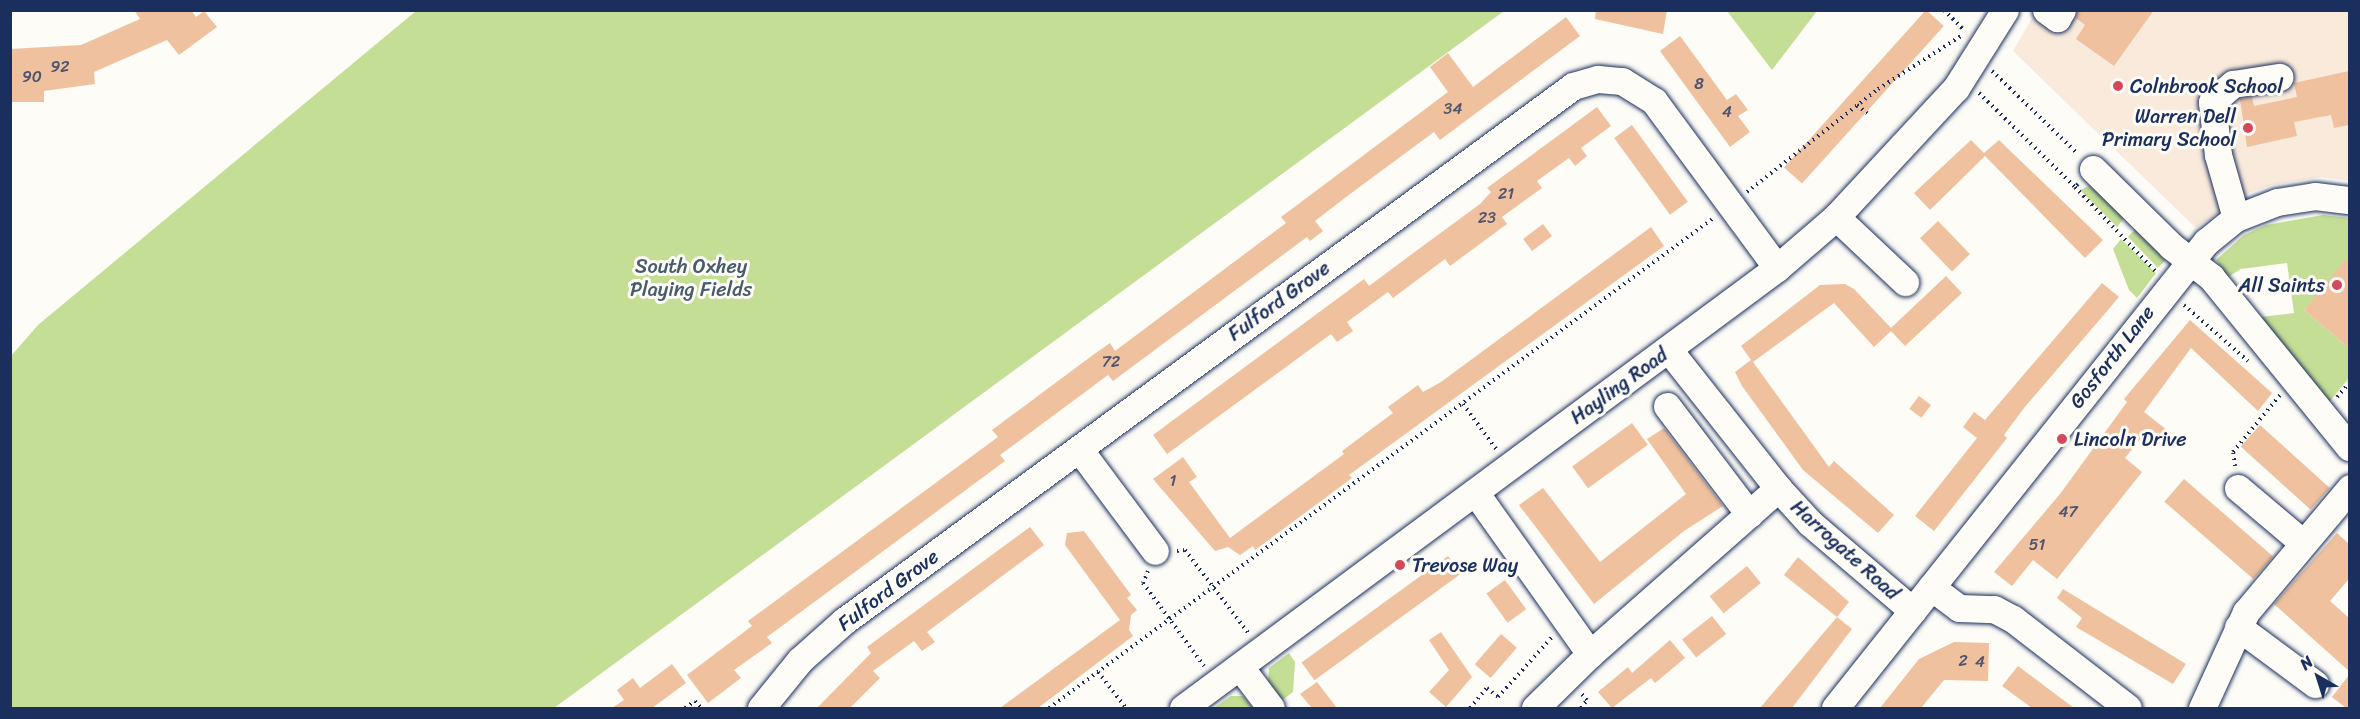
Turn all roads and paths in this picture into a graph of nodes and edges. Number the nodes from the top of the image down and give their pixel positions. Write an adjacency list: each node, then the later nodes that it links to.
1 (1944, 10): 5 (path)
2 (2005, 10): 15 (street, Hayling Road)
3 (2046, 10): 4 (street)
4 (2062, 10)
5 (1965, 32): 6 (path); 10 (path)
6 (1966, 41)
7 (1982, 73): 12 (path)
8 (2279, 77): 16 (street)
9 (1973, 88): 12 (path)
10 (1857, 105): 11 (path); 14 (path)
11 (1868, 113)
12 (2084, 178): 17 (street)
13 (2349, 200): 16 (street, Gosforth Lane)
14 (1731, 205): 18 (street, Fulford Grove); 22 (path); 25 (street, Fulford Grove)
15 (1836, 217): 18 (street, Hayling Road); 19 (street)
16 (2236, 218): 17 (street, Gosforth Lane)
17 (2190, 260): 21 (street); 34 (street, Gosforth Lane)
18 (1777, 268): 20 (street, Hayling Road)
19 (1905, 282)
20 (1669, 350): 26 (street, Hayling Road); 27 (street)
21 (2292, 382): 24 (street); 28 (path)
22 (1463, 404): 26 (path); 35 (path)
23 (1666, 406): 31 (street)
24 (2346, 436)
25 (1079, 448): 33 (street); 48 (street, Fulford Grove)
26 (1509, 466): 30 (street, Hayling Road)
27 (1778, 488): 31 (street); 36 (street, Harrogate Road)
28 (2238, 488): 32 (street)
29 (2349, 488): 32 (street)
30 (1475, 492): 38 (street); 40 (street, Hayling Road)
31 (1749, 514): 41 (street)
32 (2302, 542): 39 (street)
33 (1155, 551): 35 (path); 37 (path)
34 (1931, 587): 36 (street, Gosforth Lane); 56 (street)
35 (1214, 588): 37 (path); 40 (path)
36 (1913, 611): 55 (street, Gosforth Lane)
37 (1170, 620): 43 (path); 44 (path)
38 (1568, 623): 41 (street); 53 (path)
39 (2238, 627): 45 (street); 57 (street)
40 (1262, 651): 42 (street, Hayling Road)
41 (1590, 654): 54 (street)
42 (1240, 667): 44 (street, Hayling Road); 52 (street)
43 (1098, 672): 49 (path); 50 (path)
44 (1217, 684): 51 (street, Hayling Road)
45 (2315, 684)
46 (685, 708): 47 (path)
47 (701, 708)
48 (761, 708)
49 (1049, 708)
50 (1126, 708)
51 (1183, 708)
52 (1271, 708)
53 (1470, 708)
54 (1535, 708)
55 (1835, 708)
56 (2128, 708)
57 (2202, 708)

